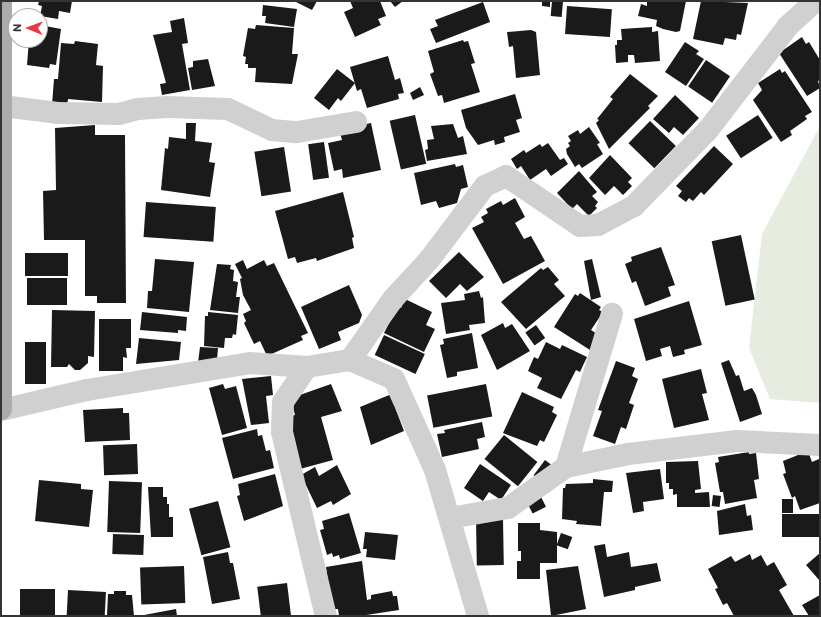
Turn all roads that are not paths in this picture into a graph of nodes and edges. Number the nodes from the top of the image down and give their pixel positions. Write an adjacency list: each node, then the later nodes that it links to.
1 (1, 1): 3 (main road)
2 (816, 1): 7 (street)
3 (2, 106): 4 (street); 5 (main road)
4 (356, 122)
5 (2, 189): 9 (main road)
6 (612, 314): 12 (street)
7 (350, 360): 8 (street); 13 (street)
8 (306, 367): 10 (street); 14 (street)
9 (1, 380): 10 (main road)
10 (1, 410)
11 (820, 445): 12 (street)
12 (566, 467): 13 (street)
13 (450, 518): 15 (street)
14 (326, 616)
15 (478, 616)

